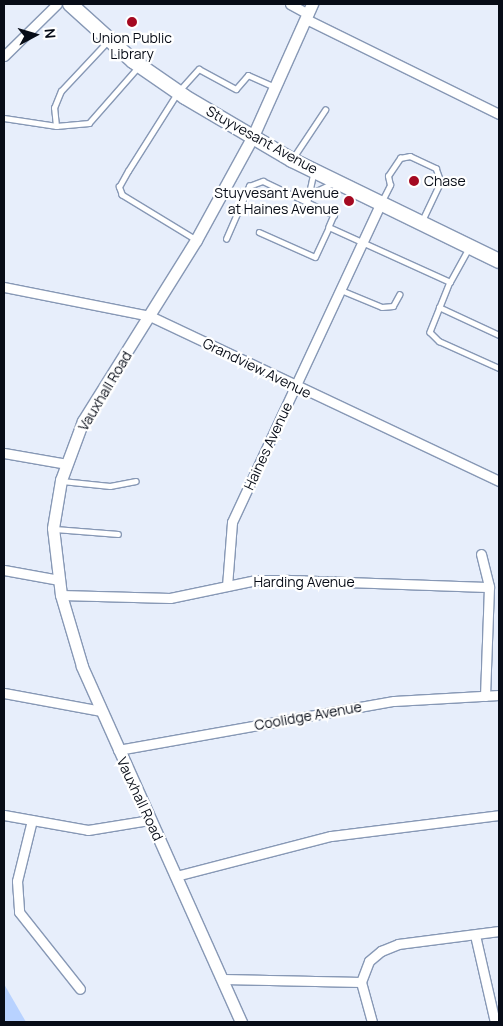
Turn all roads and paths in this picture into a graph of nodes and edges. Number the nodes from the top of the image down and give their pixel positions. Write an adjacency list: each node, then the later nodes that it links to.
1 (57, 4): 6 (street)
2 (70, 4): 5 (main road, Stuyvesant Avenue)
3 (290, 4): 4 (street)
4 (309, 12): 8 (street, Vauxhall Road); 11 (street)
5 (109, 40): 7 (main road, Stuyvesant Avenue); 13 (lane)
6 (4, 56)
7 (140, 65): 9 (main road, Stuyvesant Avenue); 13 (lane)
8 (276, 88): 9 (lane); 14 (street, Vauxhall Road)
9 (178, 92): 14 (main road, Stuyvesant Avenue); 24 (lane)
10 (325, 110): 15 (lane)
11 (499, 114)
12 (4, 118): 13 (lane)
13 (56, 126)
14 (253, 136): 15 (main road, Stuyvesant Avenue); 24 (street, Vauxhall Road)
15 (292, 160): 16 (main road, Stuyvesant Avenue)
16 (314, 170): 17 (main road, Stuyvesant Avenue); 18 (lane)
17 (336, 181): 18 (lane); 20 (main road, Stuyvesant Avenue)
18 (312, 193): 19 (lane)
19 (307, 203): 22 (lane); 25 (lane)
20 (381, 203): 21 (main road, Stuyvesant Avenue); 21 (lane); 26 (street, Haines Avenue)
21 (422, 223): 27 (main road, Stuyvesant Avenue)
22 (329, 227): 23 (lane); 26 (lane)
23 (259, 232)
24 (196, 240): 34 (street, Vauxhall Road)
25 (226, 240)
26 (363, 241): 29 (lane); 31 (street, Haines Avenue)
27 (470, 247): 28 (main road, Stuyvesant Avenue); 29 (lane)
28 (499, 261)
29 (450, 282): 33 (lane)
30 (4, 287): 34 (street, Grandview Avenue)
31 (341, 290): 32 (lane); 37 (street, Haines Avenue)
32 (399, 295)
33 (439, 307): 35 (lane); 36 (lane)
34 (148, 316): 37 (street, Grandview Avenue); 39 (street, Vauxhall Road)
35 (499, 335)
36 (499, 368)
37 (296, 387): 42 (street, Grandview Avenue); 48 (street, Haines Avenue)
38 (4, 453): 39 (street)
39 (67, 464): 40 (street, Vauxhall Road)
40 (60, 481): 41 (lane); 43 (street, Vauxhall Road)
41 (136, 481)
42 (499, 481)
43 (54, 528): 44 (lane); 47 (street, Vauxhall Road)
44 (118, 534)
45 (481, 554): 49 (street)
46 (4, 570): 47 (street)
47 (59, 580): 50 (street, Vauxhall Road)
48 (227, 586): 49 (street, Harding Avenue); 50 (street, Harding Avenue)
49 (488, 587): 53 (street)
50 (61, 595): 54 (street, Vauxhall Road)
51 (4, 693): 54 (street)
52 (499, 695): 53 (street, Coolidge Avenue)
53 (485, 696): 55 (street, Coolidge Avenue)
54 (101, 712): 55 (street, Vauxhall Road)
55 (118, 750): 59 (street, Vauxhall Road)
56 (4, 815): 58 (street)
57 (499, 815): 60 (street)
58 (32, 820): 59 (street); 65 (street)
59 (150, 820): 60 (street, Vauxhall Road)
60 (176, 876): 63 (street, Vauxhall Road)
61 (499, 931): 62 (street)
62 (475, 934): 64 (street); 68 (street)
63 (223, 978): 64 (street); 66 (street, Vauxhall Road)
64 (361, 982): 67 (street)
65 (80, 990)
66 (241, 1022)
67 (372, 1022)
68 (495, 1022)

